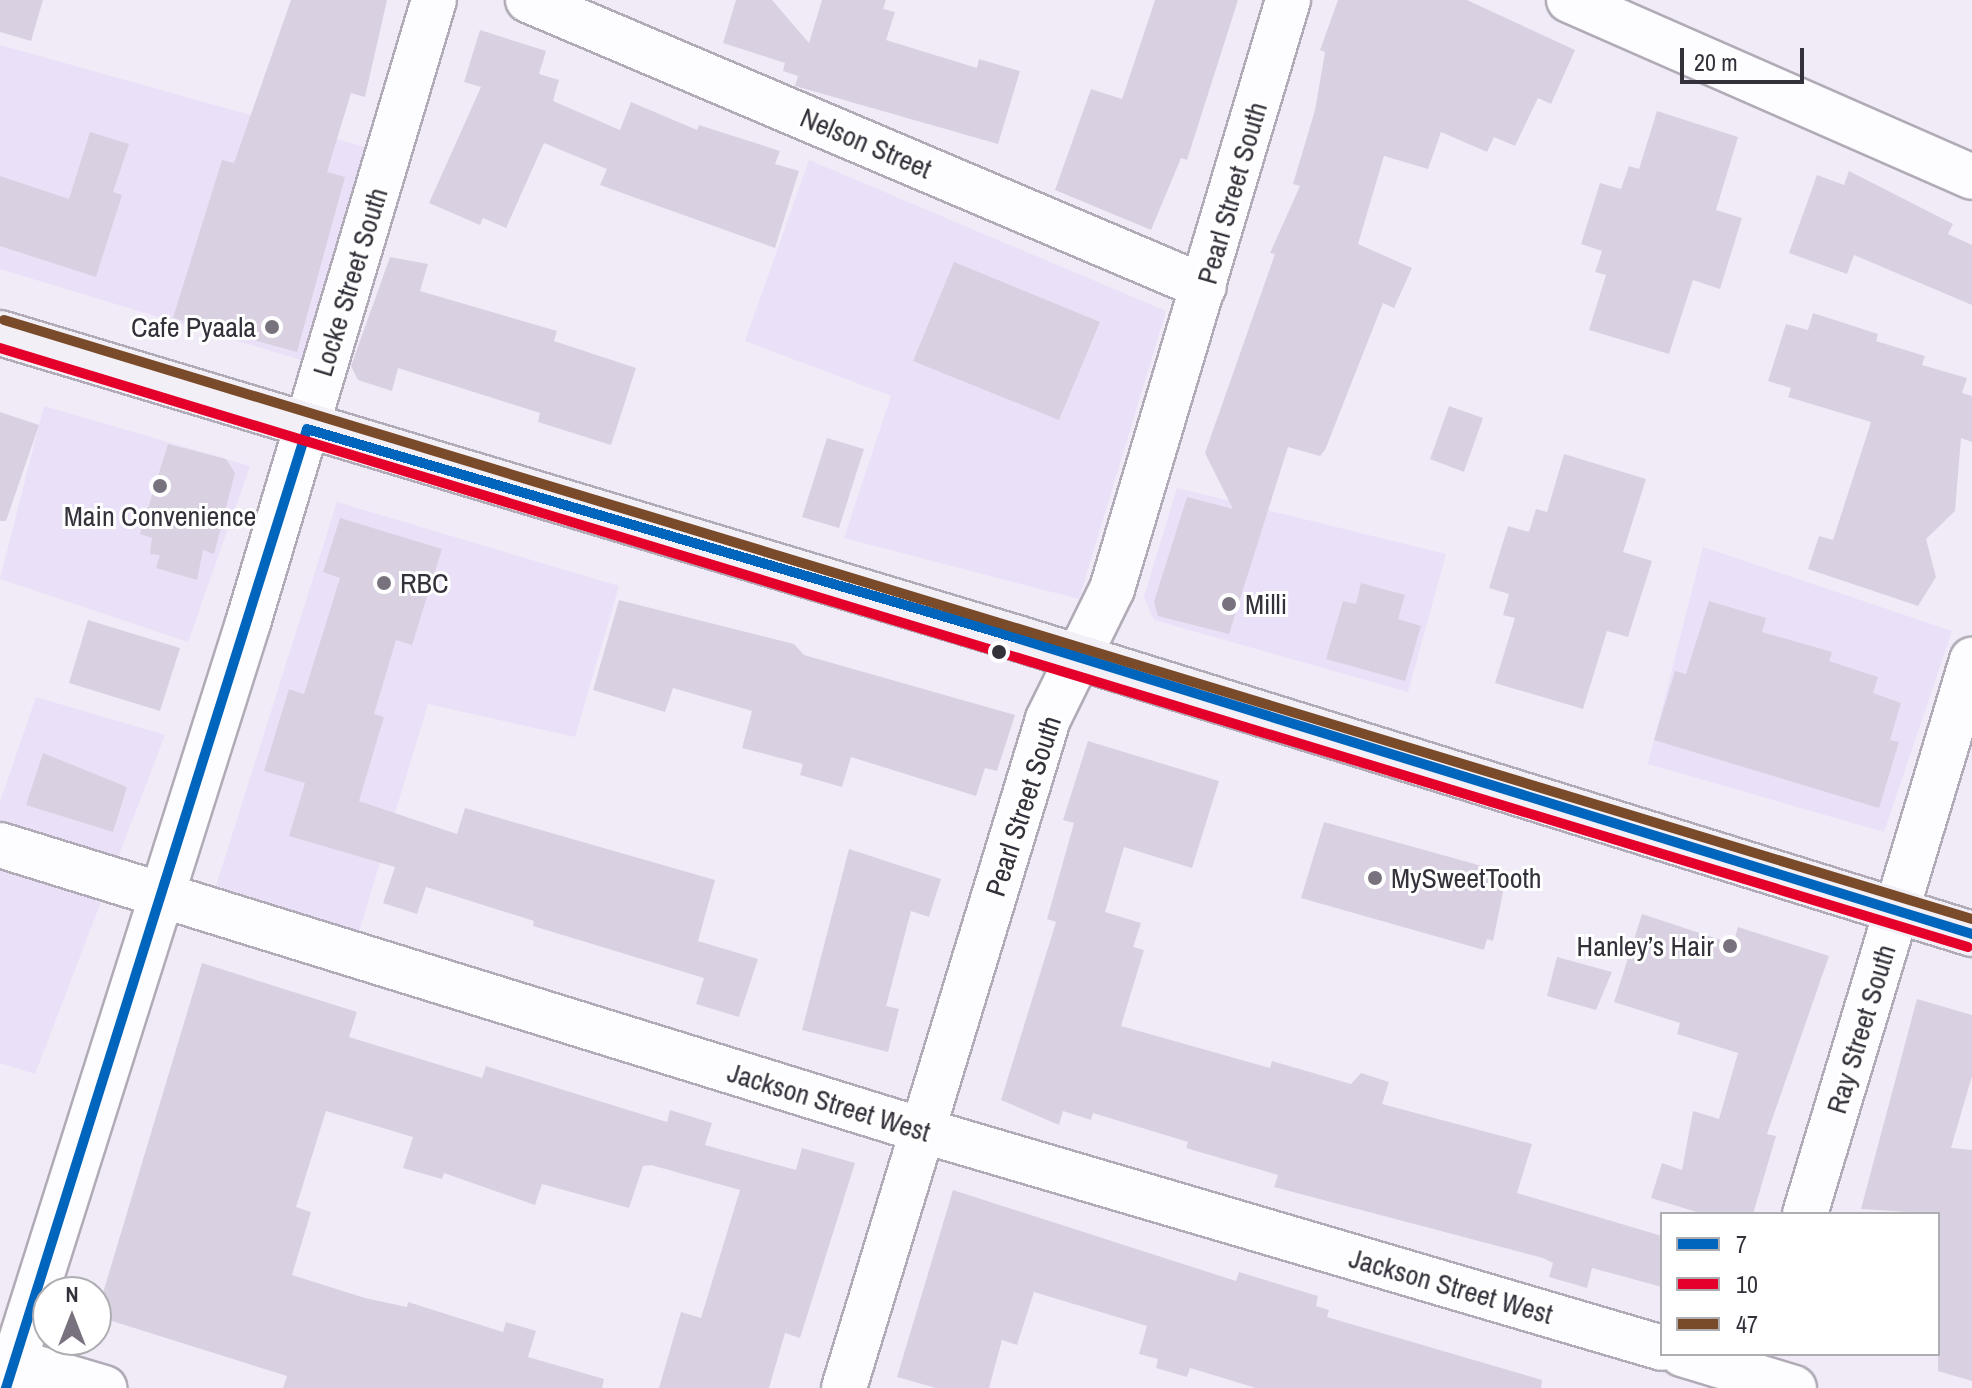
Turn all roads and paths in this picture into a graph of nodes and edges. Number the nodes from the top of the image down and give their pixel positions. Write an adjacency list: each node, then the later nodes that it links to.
1 (434, 0): 8 (street, Locke Street South)
2 (528, 0): 6 (street, Nelson Street)
3 (1288, 0): 6 (street, Pearl Street South)
4 (1569, 0): 5 (street)
5 (1972, 177)
6 (1204, 287): 9 (street, Pearl Street South)
7 (0, 333): 8 (main road)
8 (307, 429): 9 (main road); 12 (street, Locke Street South)
9 (1081, 658): 13 (main road); 15 (street, Pearl Street South)
10 (1972, 660): 13 (street, Ray Street South)
11 (0, 845): 12 (street, Jackson Street West)
12 (161, 894): 15 (street, Jackson Street West); 19 (street, Locke Street South)
13 (1896, 912): 14 (main road); 16 (street, Ray Street South)
14 (1972, 934)
15 (921, 1130): 17 (street, Jackson Street West); 22 (street, Pearl Street South)
16 (1806, 1212)
17 (1660, 1347)
18 (1690, 1356): 20 (street)
19 (6, 1369): 21 (street)
20 (1766, 1376)
21 (104, 1388)
22 (844, 1388)

